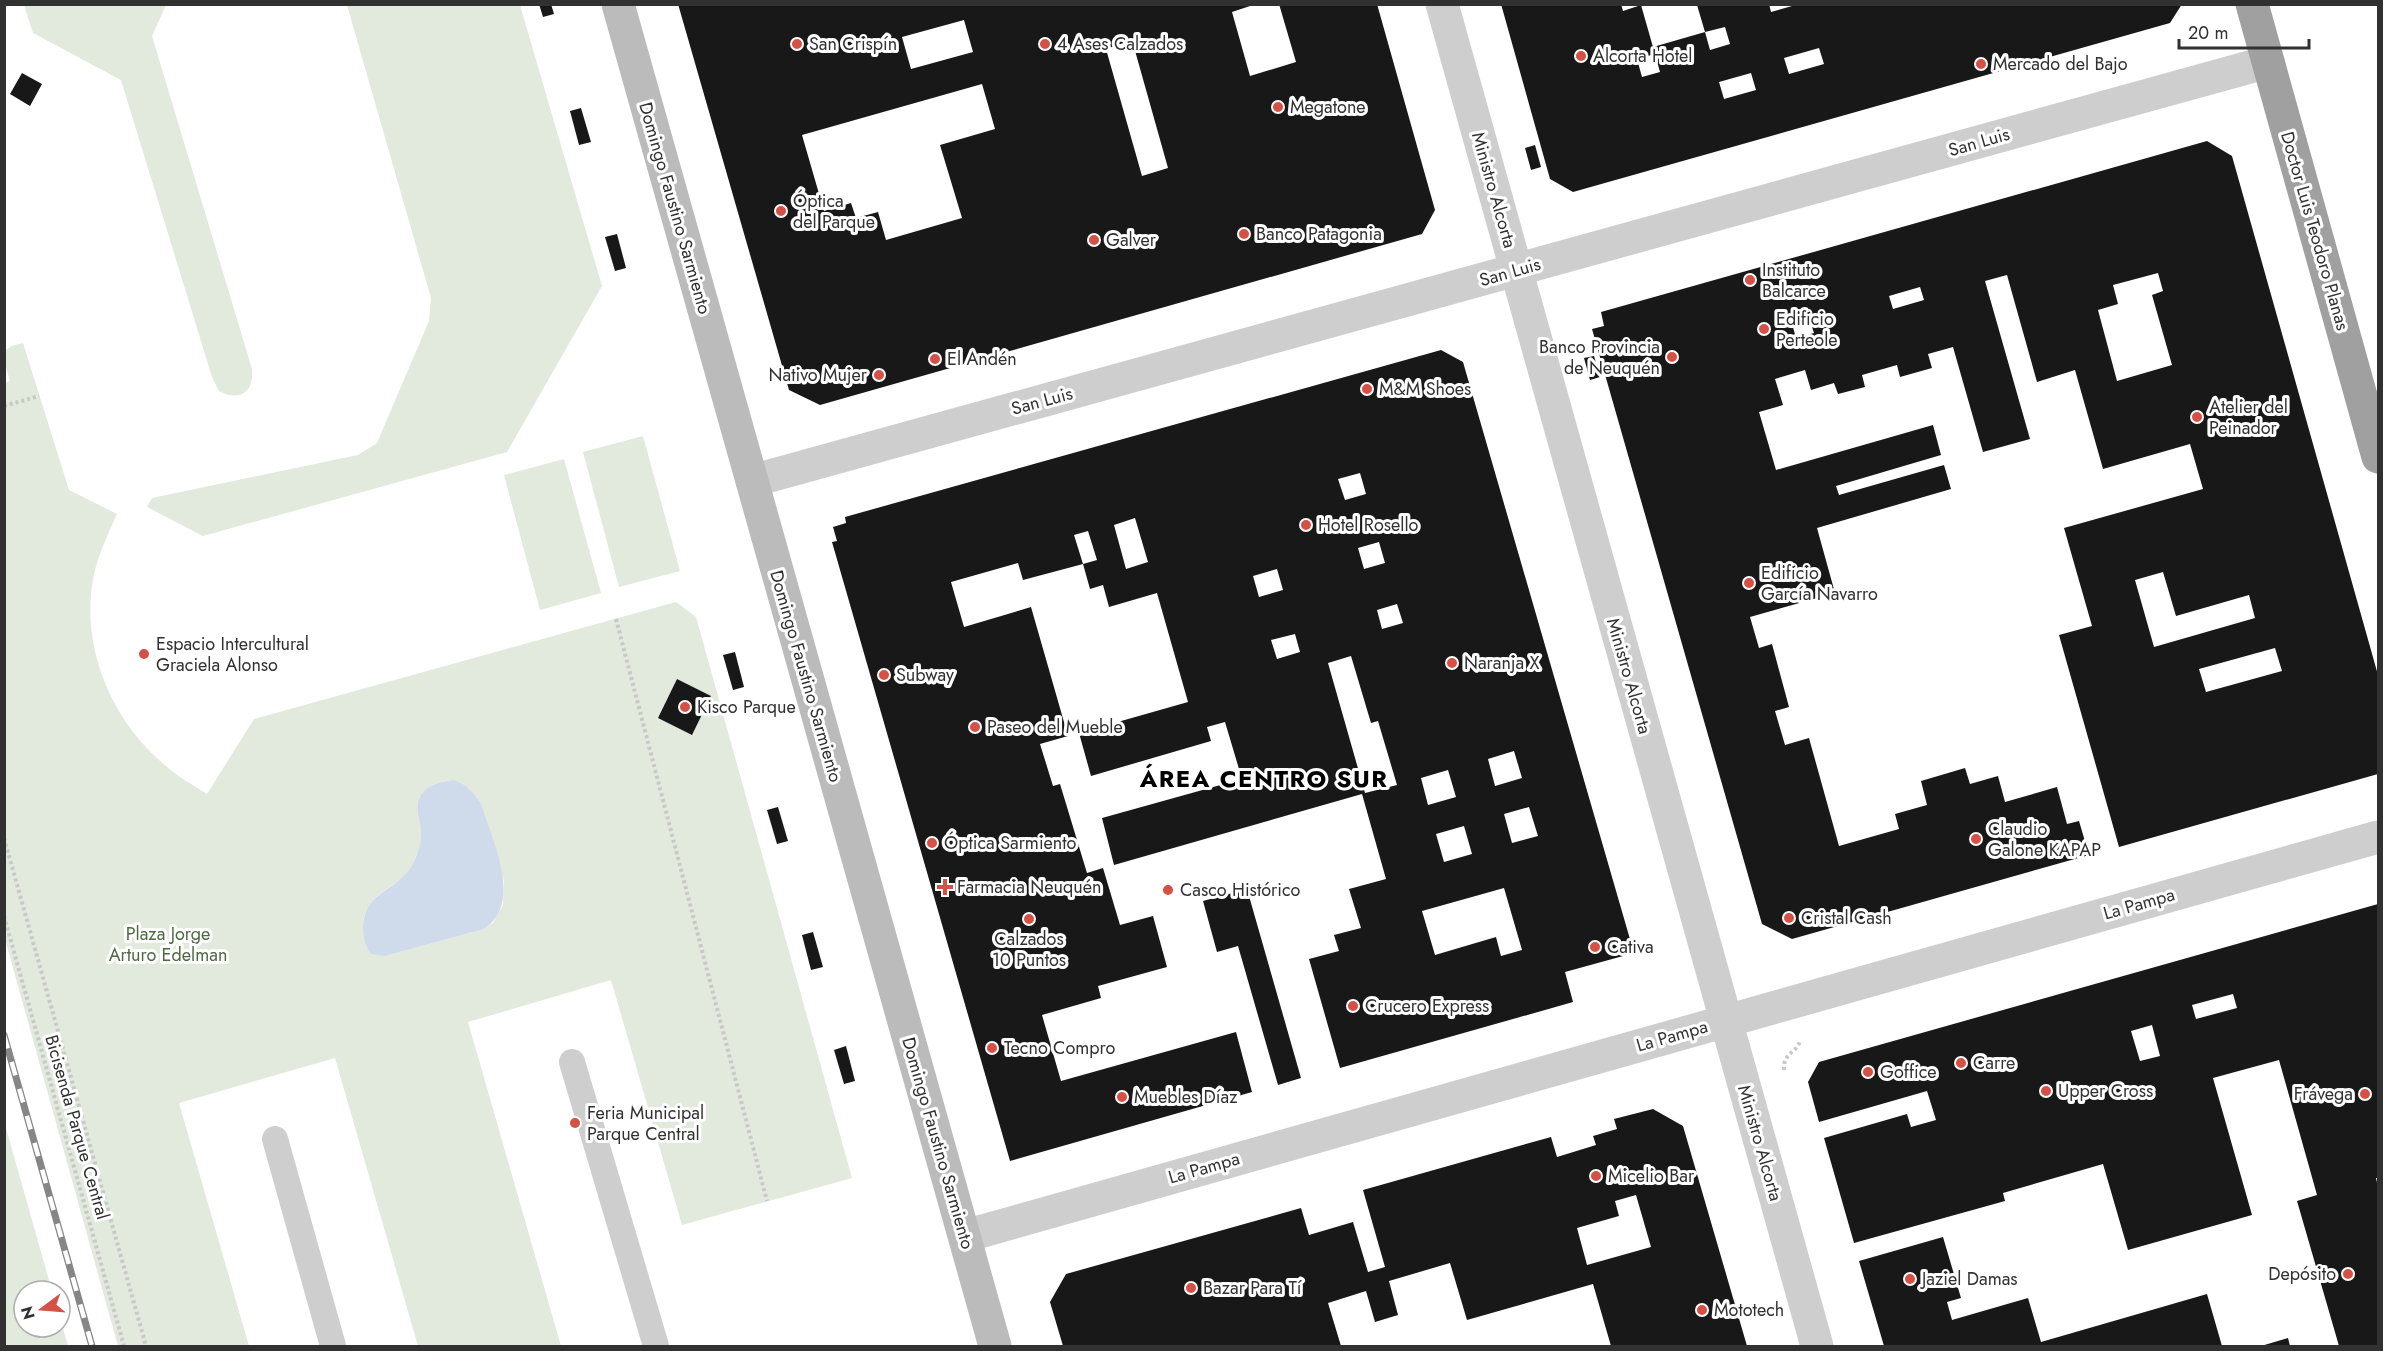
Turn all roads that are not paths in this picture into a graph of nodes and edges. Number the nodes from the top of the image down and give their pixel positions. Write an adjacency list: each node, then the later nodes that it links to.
1 (618, 4): 7 (main road, Domingo Faustino Sarmiento)
2 (1442, 4): 5 (street, Ministro Alcorta)
3 (2252, 4): 4 (highway, Doctor Luis Teodoro Planas)
4 (2268, 62): 5 (street, San Luis); 6 (highway, Doctor Luis Teodoro Planas)
5 (1516, 270): 7 (street, San Luis); 9 (street, Ministro Alcorta)
6 (2379, 457)
7 (752, 481): 12 (main road, Domingo Faustino Sarmiento)
8 (2379, 837): 9 (street, La Pampa)
9 (1726, 1021): 12 (street, La Pampa); 16 (street, Ministro Alcorta)
10 (572, 1062): 14 (lane)
11 (275, 1138): 13 (lane)
12 (965, 1236): 15 (main road, Domingo Faustino Sarmiento)
13 (333, 1347)
14 (656, 1347)
15 (995, 1347)
16 (1817, 1347)

